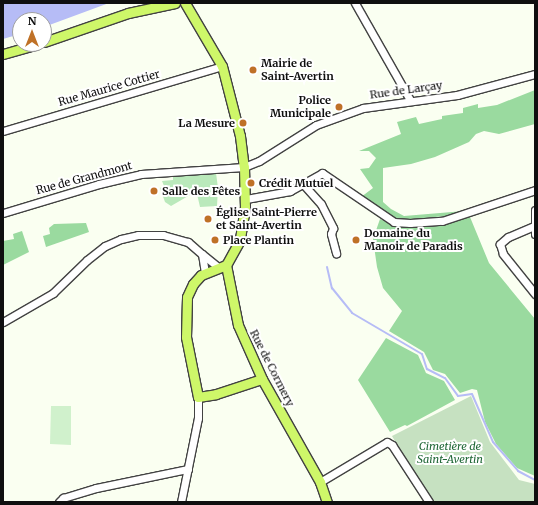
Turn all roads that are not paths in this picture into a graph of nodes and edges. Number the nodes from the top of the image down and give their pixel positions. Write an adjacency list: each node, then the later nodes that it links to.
1 (175, 3): 4 (main road)
2 (185, 3): 5 (main road)
3 (355, 3): 7 (street)
4 (52, 39)
5 (222, 66): 8 (street, Rue Maurice Cottier); 9 (main road)
6 (535, 74): 7 (street, Rue de Larçay)
7 (410, 100): 9 (street, Rue de Larçay)
8 (3, 131)
9 (244, 168): 12 (main road); 14 (street, Rue de Grandmont)
10 (303, 184): 11 (street); 12 (street); 17 (street)
11 (535, 190)
12 (246, 198): 19 (main road)
13 (535, 210): 15 (street)
14 (3, 213)
15 (534, 226): 16 (street); 21 (street)
16 (535, 234)
17 (336, 253)
18 (202, 254): 19 (street); 20 (street); 22 (street)
19 (222, 266): 20 (main road); 23 (main road, Rue de Cormery)
20 (205, 273): 24 (main road)
21 (535, 294)
22 (3, 322)
23 (262, 379): 24 (main road); 26 (main road, Rue de Cormery)
24 (198, 397): 25 (street)
25 (188, 468): 27 (street); 28 (street)
26 (320, 482): 29 (main road, Rue de Cormery); 30 (street)
27 (59, 502)
28 (181, 502)
29 (328, 502)
30 (429, 502)

